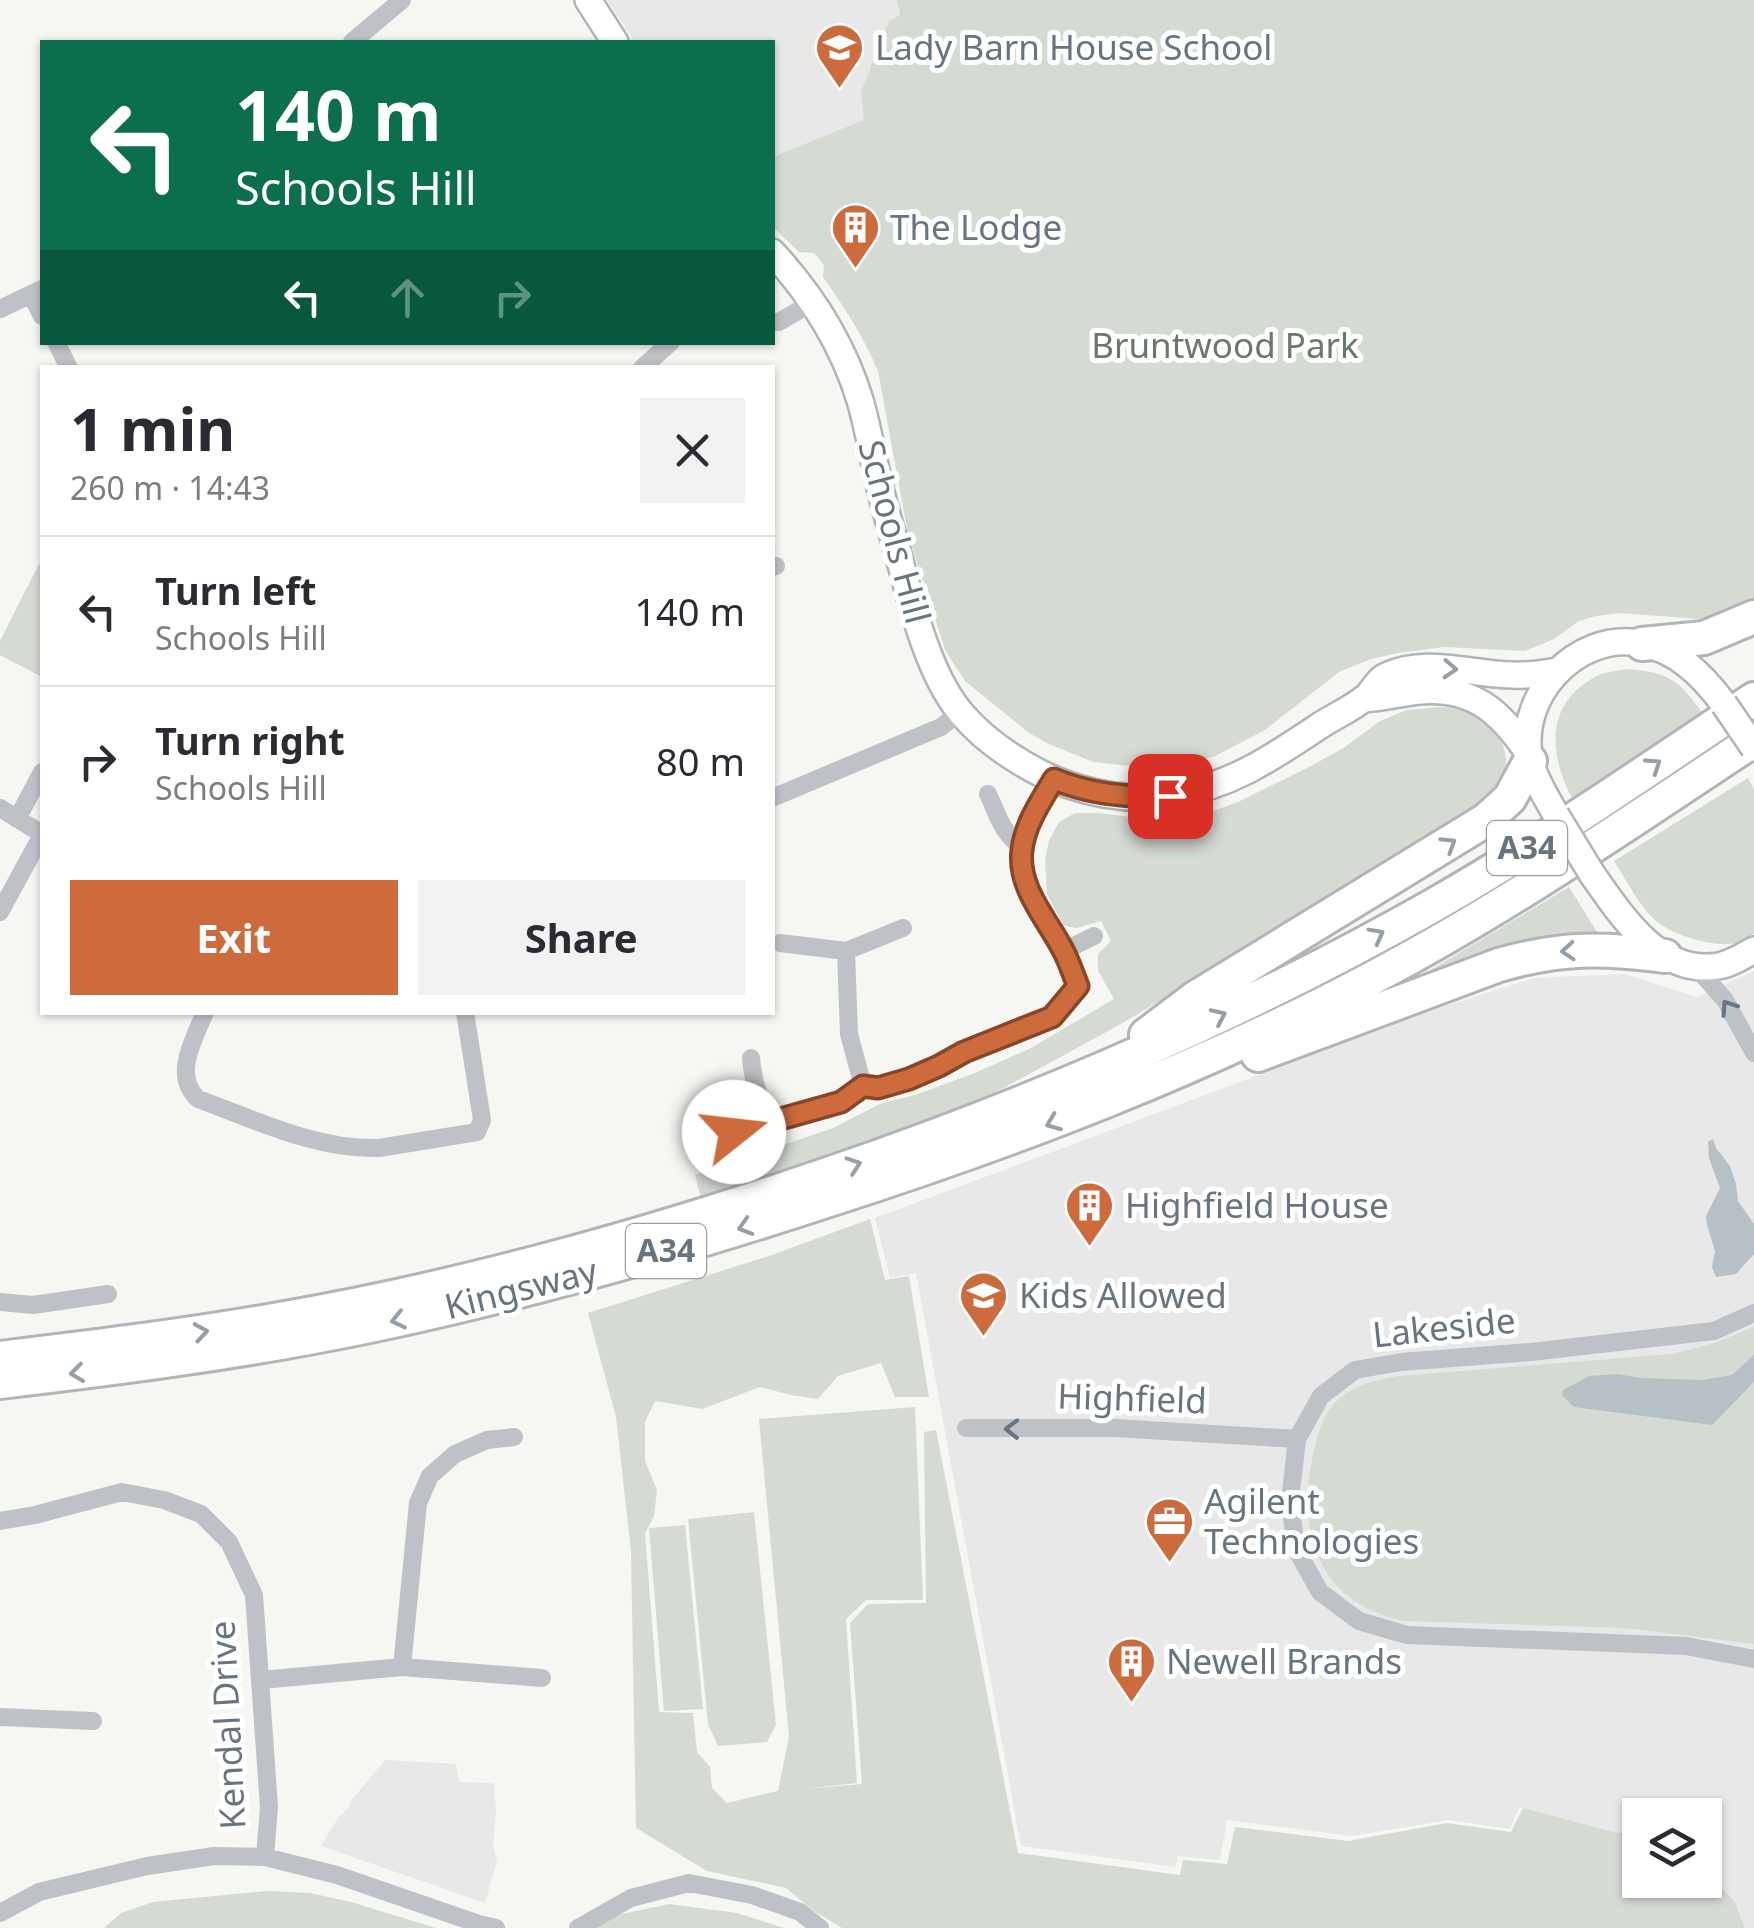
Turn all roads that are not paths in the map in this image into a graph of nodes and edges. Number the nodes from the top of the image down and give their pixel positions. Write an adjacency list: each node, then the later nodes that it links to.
1 (402, 0): 3 (street)
2 (588, 0): 4 (street)
3 (354, 40)
4 (615, 40)
5 (775, 255): 7 (street, Schools Hill)
6 (37, 292): 8 (street)
7 (814, 302): 9 (street); 17 (street, Schools Hill)
8 (0, 310)
9 (775, 322)
10 (668, 345): 11 (street)
11 (645, 365)
12 (1754, 617): 13 (highway)
13 (1642, 644): 14 (street); 16 (street)
14 (1558, 670): 15 (street, Schools Hill, one-way to 14); 20 (street)
15 (1364, 699): 20 (street, Schools Hill); 22 (street, Schools Hill)
16 (1739, 701): 19 (street, bridge); 42 (highway, Kingsway / A34, one-way to 16)
17 (960, 712): 22 (street, Schools Hill); 24 (street)
18 (1754, 740): 42 (highway, Kingsway / A34)
19 (1754, 748)
20 (1530, 757): 37 (street, Schools Hill, bridge); 42 (highway, one-way to 20)
21 (40, 776): 26 (street)
22 (1054, 779): 29 (street)
23 (988, 794): 29 (street)
24 (775, 797)
25 (0, 808): 26 (street)
26 (18, 818): 27 (street)
27 (40, 833)
28 (40, 838): 30 (street)
29 (1022, 846): 34 (street)
30 (0, 912)
31 (903, 928): 36 (street)
32 (1094, 936): 34 (street)
33 (780, 943): 36 (street)
34 (1064, 950): 43 (street)
35 (1754, 950): 37 (street)
36 (846, 952): 43 (street)
37 (1680, 961): 40 (street, one-way to 37); 42 (highway, one-way to 42)
38 (204, 1015): 39 (street)
39 (465, 1015)
40 (1754, 1053)
41 (752, 1058): 44 (street)
42 (1107, 1084): 49 (highway, Kingsway / A34, one-way to 42); 50 (highway, Kingsway / A34, one-way to 50)
43 (863, 1086): 44 (street)
44 (771, 1120): 45 (street)
45 (696, 1144)
46 (108, 1294): 47 (street)
47 (0, 1302)
48 (1754, 1313): 53 (street, Lakeside)
49 (0, 1358)
50 (0, 1382)
51 (971, 1428): 53 (street, Highfield, one-way to 51)
52 (514, 1437): 56 (street)
53 (1297, 1439): 55 (street, Lakeside)
54 (0, 1520): 58 (street, Kendal Drive)
55 (1754, 1659)
56 (402, 1666): 57 (street); 58 (street)
57 (542, 1678)
58 (261, 1680): 61 (street, Kendal Drive)
59 (0, 1717): 60 (street)
60 (93, 1721)
61 (265, 1857): 62 (street); 63 (street)
62 (0, 1913)
63 (496, 1928)
64 (578, 1928): 65 (street)
65 (820, 1928)

